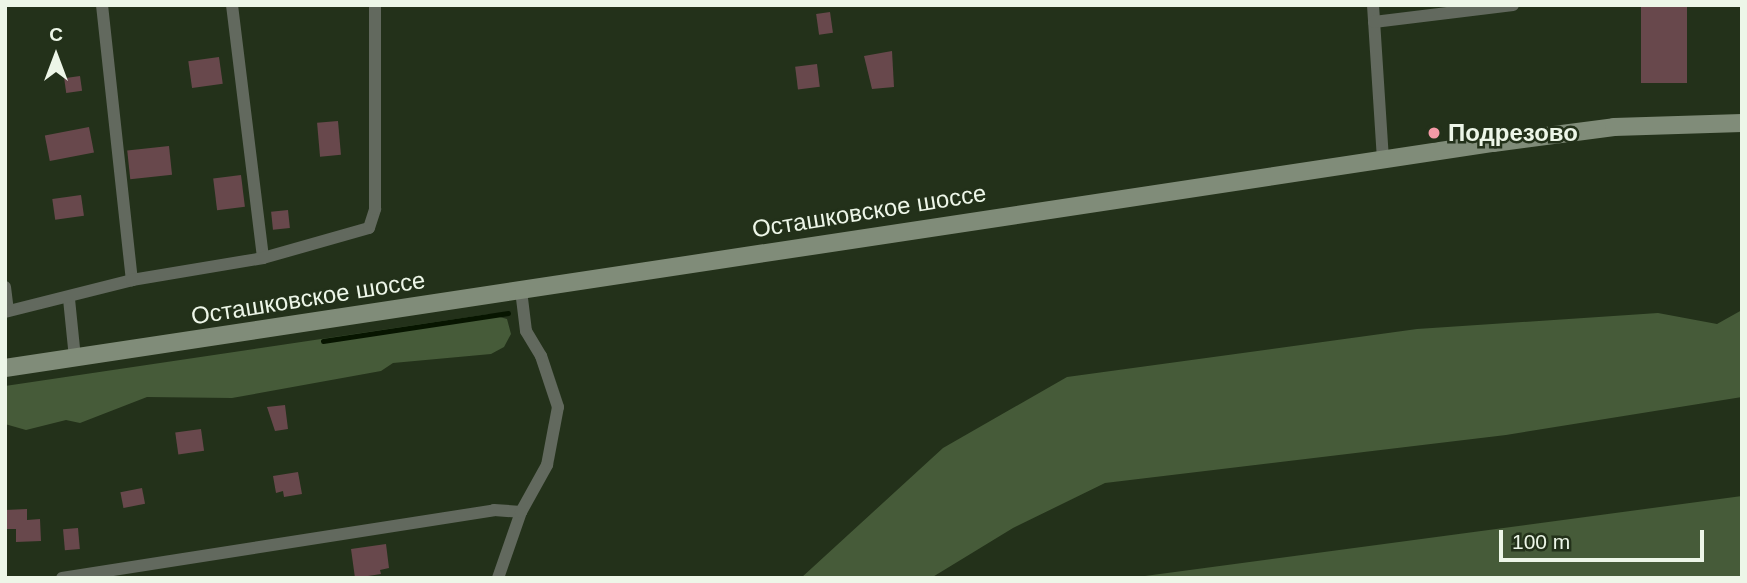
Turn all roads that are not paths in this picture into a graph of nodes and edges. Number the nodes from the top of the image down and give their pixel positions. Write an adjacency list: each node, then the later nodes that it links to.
1 (102, 5): 10 (street)
2 (232, 5): 9 (street)
3 (375, 5): 9 (street)
4 (1373, 5): 6 (street)
5 (1513, 5): 6 (street)
6 (1374, 22): 8 (street)
7 (1737, 120): 8 (main road, Осташковское шоссе)
8 (1384, 160): 12 (main road, Осташковское шоссе)
9 (263, 258): 10 (street)
10 (132, 280): 13 (street)
11 (5, 287): 14 (street)
12 (521, 290): 15 (main road, Осташковское шоссе); 17 (street)
13 (69, 299): 14 (street); 15 (street)
14 (7, 312)
15 (75, 358): 16 (main road, Осташковское шоссе)
16 (5, 368)
17 (521, 512): 18 (street); 19 (street)
18 (61, 578)
19 (498, 578)

